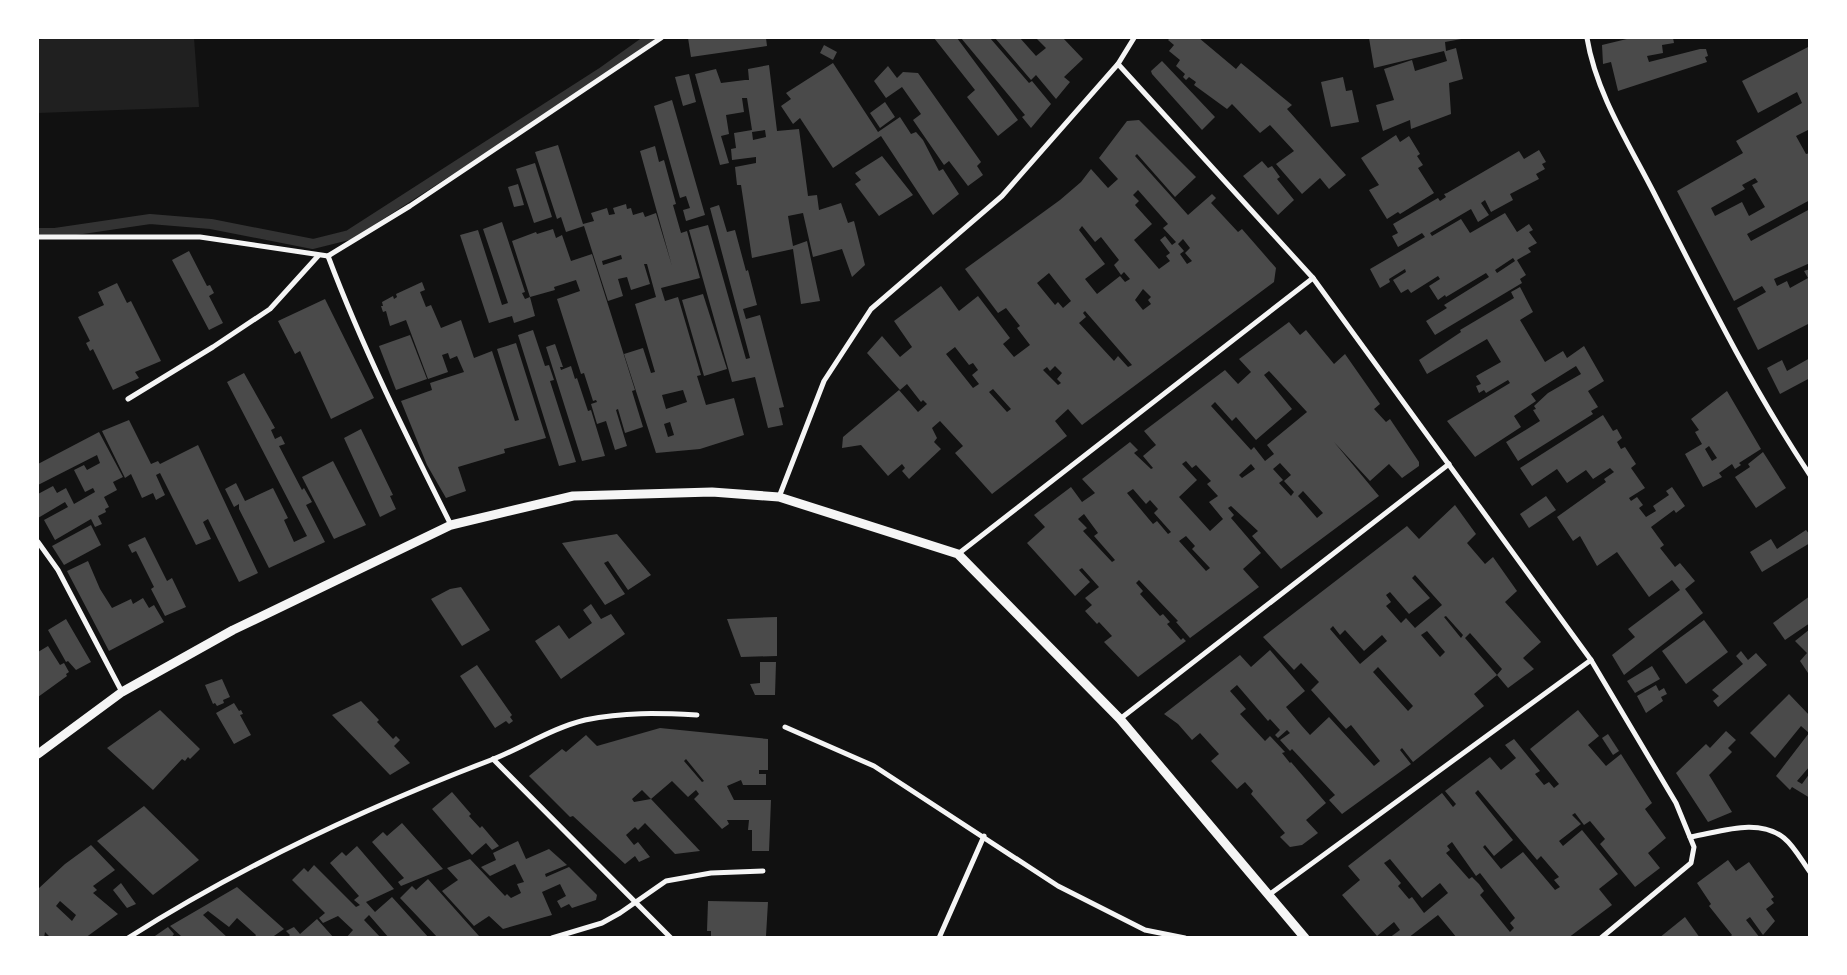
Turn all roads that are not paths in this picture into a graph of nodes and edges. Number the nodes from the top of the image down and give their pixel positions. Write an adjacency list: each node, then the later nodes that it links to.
1 (661, 38): 7 (street)
2 (1134, 38): 4 (street)
3 (1587, 38): 11 (street)
4 (1118, 64): 8 (street); 12 (street)
5 (38, 237): 6 (street)
6 (318, 256): 7 (street); 9 (street)
7 (328, 256): 13 (street)
8 (1313, 278): 10 (street); 15 (street)
9 (128, 399)
10 (1449, 464): 16 (street); 19 (street)
11 (1810, 475)
12 (779, 497): 13 (street); 15 (street)
13 (451, 525): 17 (street)
14 (38, 542): 17 (street)
15 (958, 554): 19 (street)
16 (1591, 660): 24 (street); 27 (street)
17 (122, 692): 21 (street)
18 (698, 715): 22 (street)
19 (1120, 719): 27 (street)
20 (785, 727): 23 (street)
21 (38, 754)
22 (493, 759): 28 (street); 29 (street)
23 (984, 836): 32 (street); 33 (street)
24 (1690, 837): 26 (street); 35 (street)
25 (763, 871): 28 (street)
26 (1810, 872)
27 (1270, 894): 34 (street)
28 (634, 902): 30 (street); 31 (street)
29 (128, 938)
30 (552, 938)
31 (671, 938)
32 (939, 938)
33 (1185, 938)
34 (1305, 938)
35 (1601, 938)

